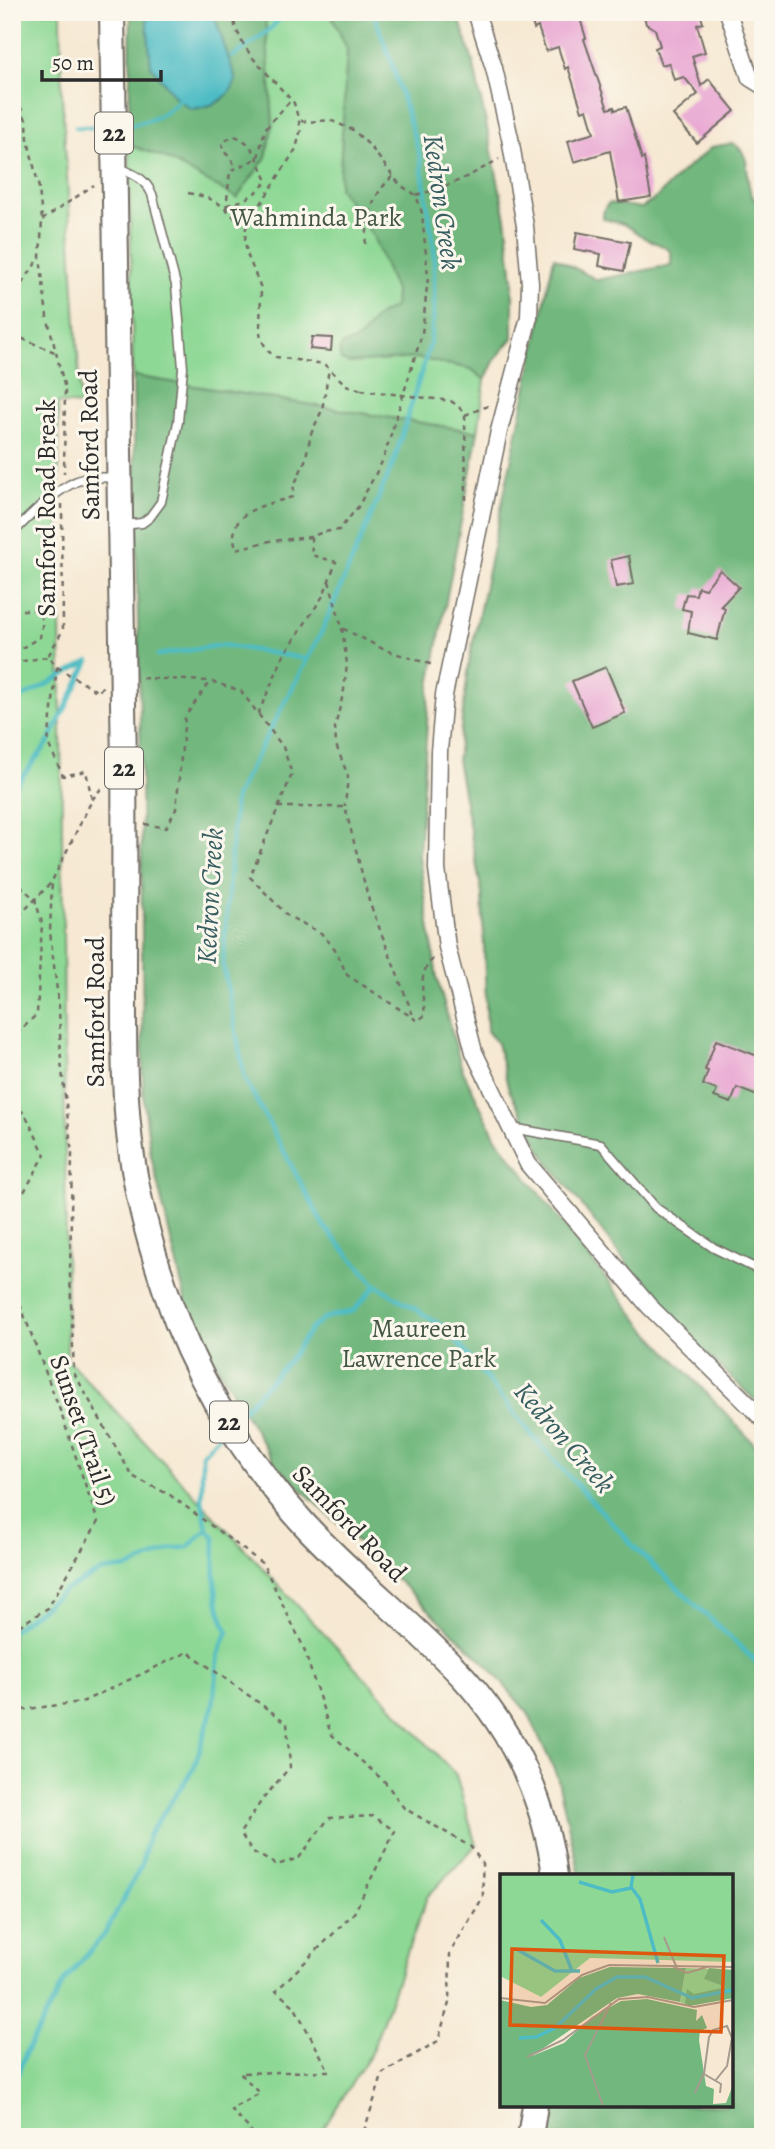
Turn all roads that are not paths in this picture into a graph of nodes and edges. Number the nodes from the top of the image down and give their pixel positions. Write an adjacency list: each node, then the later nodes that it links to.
1 (112, 12): 5 (main road, Samford Road / 22)
2 (476, 12): 9 (street)
3 (728, 12): 4 (street)
4 (763, 86)
5 (115, 168): 6 (main road, Samford Road / 22); 7 (lane)
6 (119, 477): 7 (main road, Samford Road / 22); 8 (lane)
7 (120, 525): 12 (main road, Samford Road / 22)
8 (12, 534)
9 (509, 1128): 10 (lane); 11 (street)
10 (763, 1272)
11 (763, 1419)
12 (555, 1874)
13 (535, 2107): 14 (main road)
14 (530, 2137)

